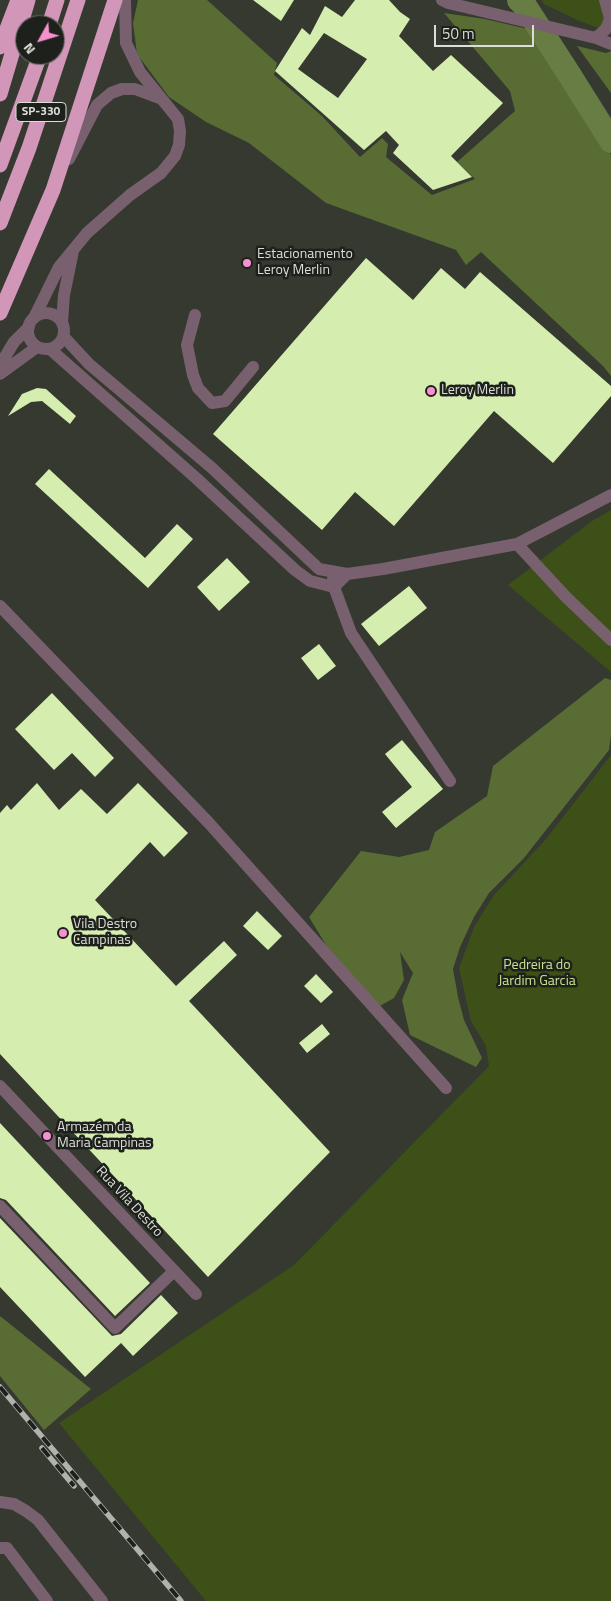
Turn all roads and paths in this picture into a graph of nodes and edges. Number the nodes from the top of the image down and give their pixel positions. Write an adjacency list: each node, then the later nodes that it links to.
1 (28, 0): 16 (highway)
2 (57, 0): 9 (highway)
3 (78, 0): 20 (highway, SP-330)
4 (115, 0): 19 (highway)
5 (125, 0): 17 (street)
6 (442, 0): 12 (street)
7 (605, 0): 10 (street)
8 (16, 6): 11 (highway); 14 (highway)
9 (52, 15)
10 (610, 21): 12 (street)
11 (0, 36)
12 (596, 38): 13 (street)
13 (611, 44)
14 (0, 47)
15 (36, 65): 18 (highway, SP-330)
16 (0, 94)
17 (160, 98): 19 (street); 21 (street)
18 (0, 165)
19 (53, 190): 22 (highway)
20 (0, 223)
21 (73, 251): 24 (street); 25 (street)
22 (0, 313)
23 (196, 315): 29 (street)
24 (31, 322): 25 (street); 27 (street); 30 (street)
25 (62, 322): 26 (street)
26 (64, 337): 28 (street); 33 (street)
27 (37, 346): 28 (street); 30 (street)
28 (50, 349): 35 (street)
29 (253, 367)
30 (0, 373)
31 (611, 494): 32 (street)
32 (517, 544): 34 (street); 37 (street)
33 (332, 572): 34 (street); 35 (street)
34 (347, 574): 35 (street)
35 (334, 587): 38 (street)
36 (0, 606): 40 (street)
37 (611, 640)
38 (450, 781)
39 (0, 1086): 42 (street, Rua Vila Destro)
40 (446, 1088)
41 (0, 1206): 42 (street)
42 (174, 1271): 43 (street, Rua Vila Destro)
43 (196, 1294)
44 (0, 1502): 48 (street)
45 (0, 1537): 46 (street)
46 (3, 1548): 47 (street)
47 (47, 1601)
48 (102, 1601)

